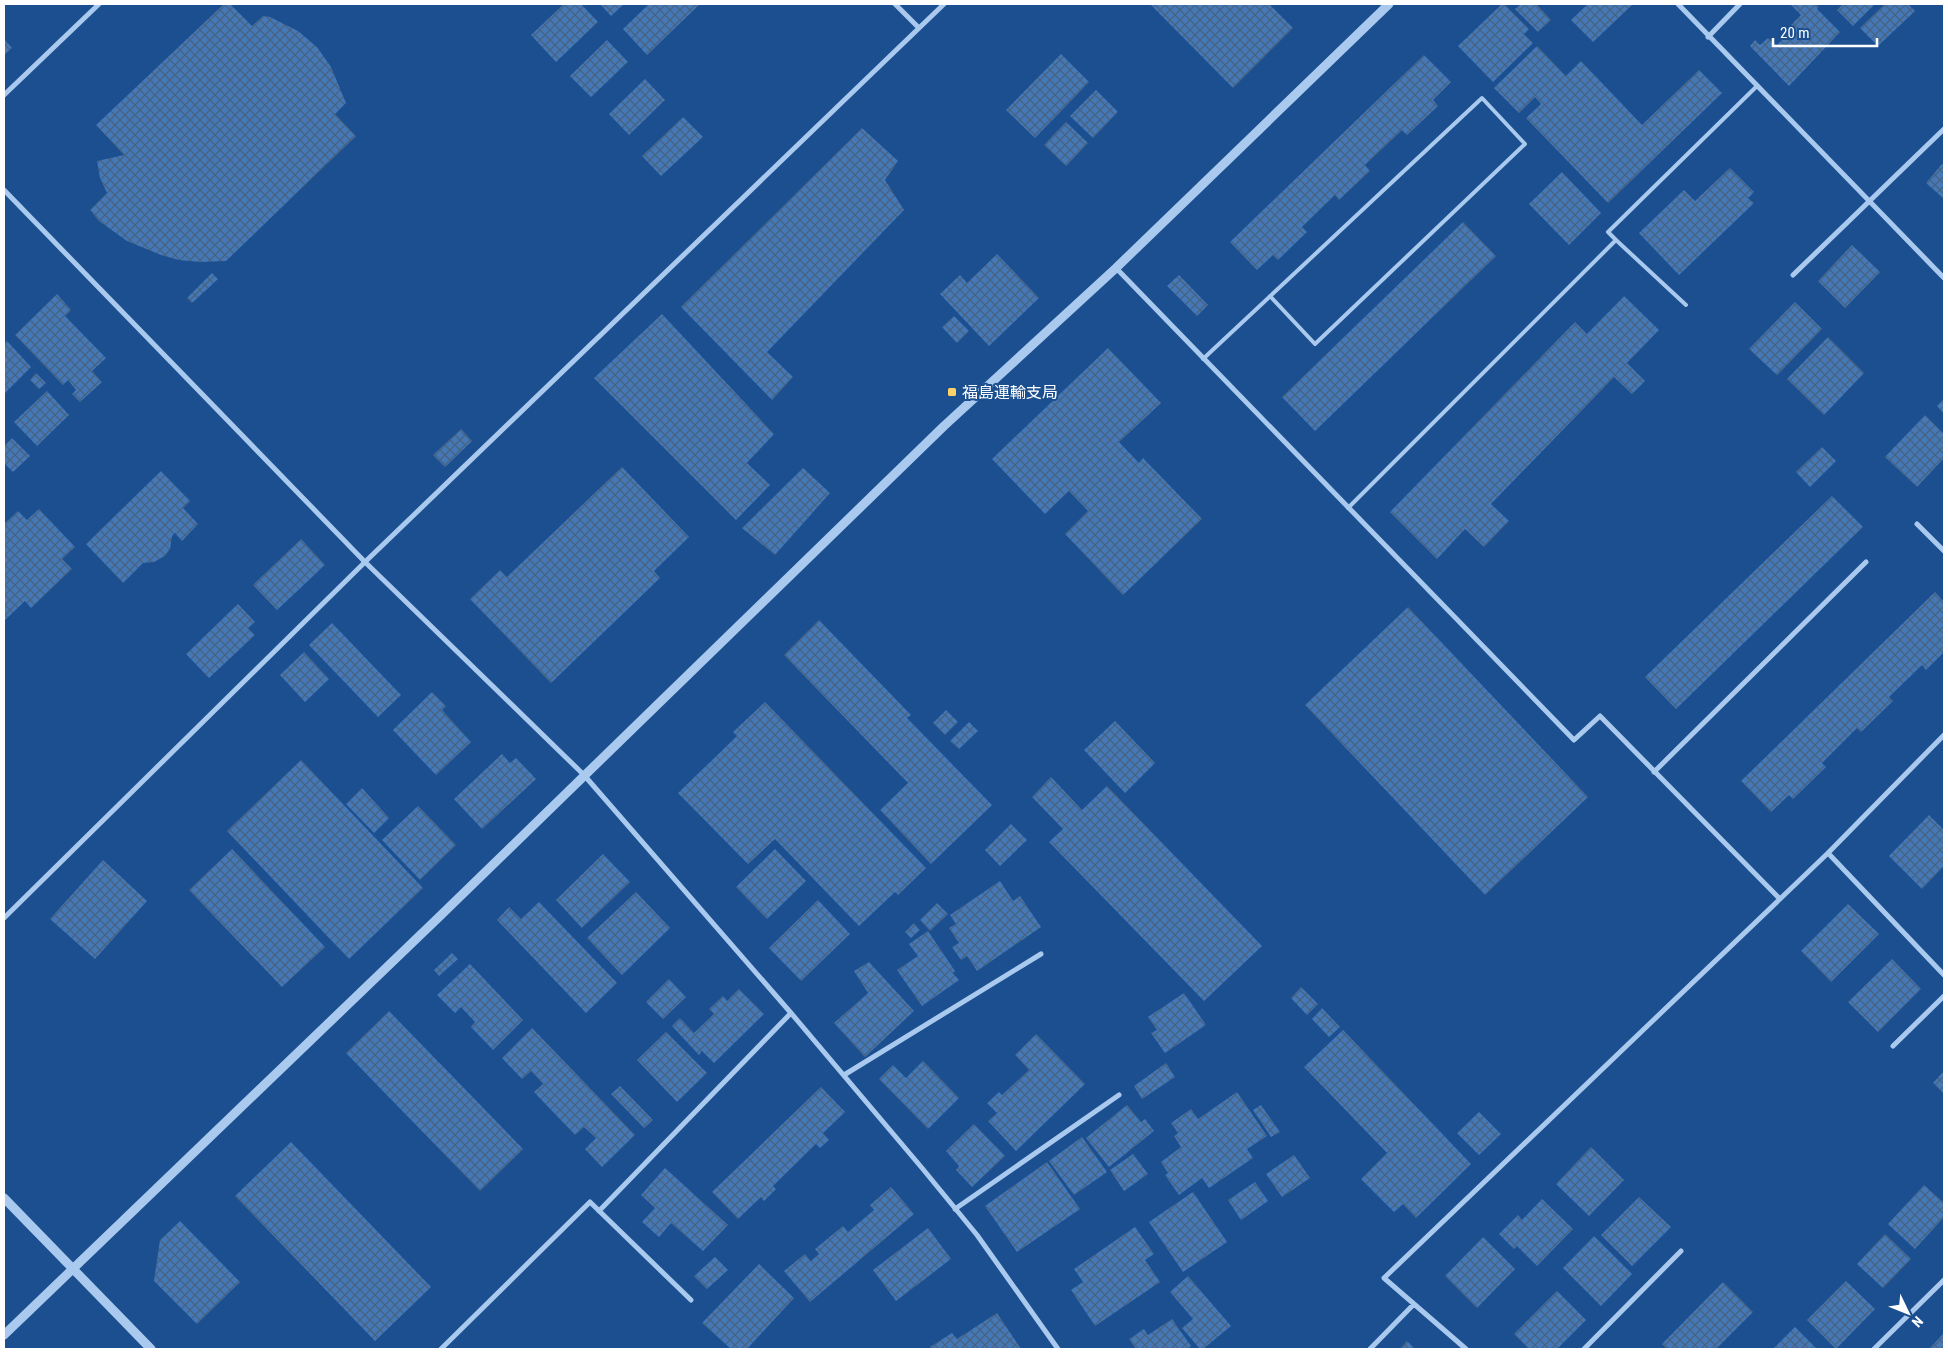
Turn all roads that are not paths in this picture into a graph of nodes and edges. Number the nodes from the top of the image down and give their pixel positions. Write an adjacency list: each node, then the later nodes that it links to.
1 (99, 4): 10 (street)
2 (895, 4): 7 (street)
3 (944, 4): 7 (street)
4 (1390, 4): 15 (street)
5 (1678, 4): 8 (street)
6 (1740, 4): 8 (street)
7 (919, 28): 24 (street)
8 (1708, 37): 9 (street)
9 (1757, 86): 13 (street); 14 (lane)
10 (4, 95)
11 (1944, 129): 13 (street)
12 (4, 190): 24 (street)
13 (1870, 202): 16 (street); 17 (street)
14 (1616, 240): 19 (lane); 21 (lane)
15 (1116, 268): 20 (street); 28 (street)
16 (1793, 276)
17 (1944, 278)
18 (1270, 296): 18 (lane); 20 (lane)
19 (1686, 305)
20 (1203, 360): 21 (street)
21 (1348, 508): 27 (street)
22 (1916, 524): 23 (street)
23 (1944, 552)
24 (366, 562): 28 (street); 31 (street)
25 (1866, 562): 27 (street)
26 (1944, 735): 29 (street)
27 (1654, 772): 30 (street)
28 (584, 775): 35 (street); 43 (street)
29 (1828, 854): 30 (street); 33 (street)
30 (1780, 900): 46 (street)
31 (4, 918)
32 (1042, 954): 37 (street)
33 (1944, 975)
34 (1944, 996): 36 (street)
35 (792, 1013): 37 (street); 41 (street)
36 (1893, 1046)
37 (844, 1075): 40 (street)
38 (1119, 1095): 40 (street)
39 (4, 1198): 43 (street)
40 (955, 1209): 50 (street)
41 (599, 1211): 45 (street); 49 (street)
42 (1681, 1251): 53 (street)
43 (72, 1268): 47 (street); 48 (street)
44 (1944, 1280): 54 (street)
45 (691, 1300)
46 (1414, 1304): 51 (street); 52 (street)
47 (4, 1335)
48 (151, 1349)
49 (442, 1349)
50 (1058, 1349)
51 (1370, 1349)
52 (1466, 1349)
53 (1584, 1349)
54 (1874, 1349)

